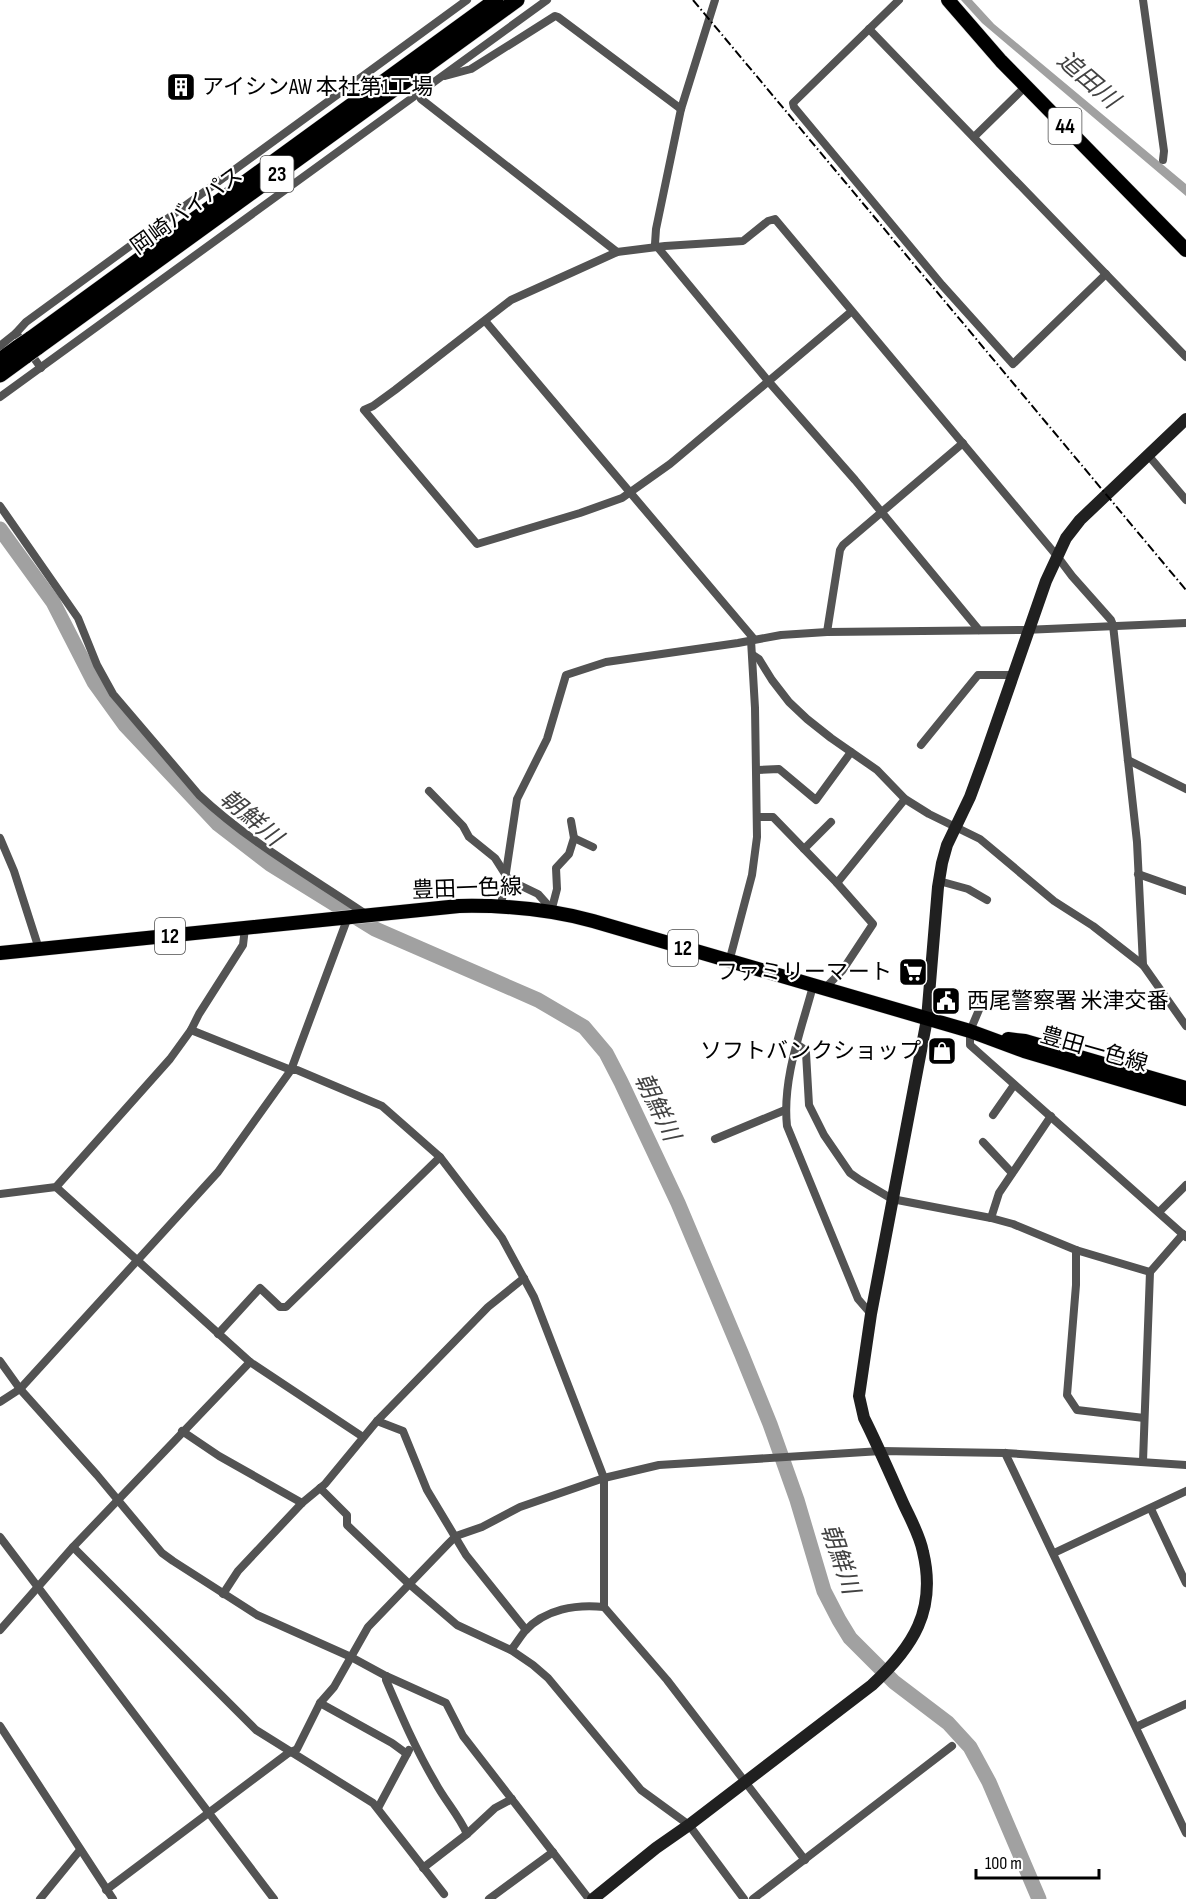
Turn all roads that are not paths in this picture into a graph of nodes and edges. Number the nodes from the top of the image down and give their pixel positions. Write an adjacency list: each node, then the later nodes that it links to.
1 (467, 0): 28 (street)
2 (487, 0): 12 (highway, 23)
3 (496, 0): 12 (highway, 岡崎バイパス / 23)
4 (517, 0): 13 (highway, 岡崎バイパス / 23)
5 (530, 0): 13 (highway, 23)
6 (547, 0): 14 (street)
7 (715, 0): 17 (street)
8 (899, 0): 11 (street)
9 (948, 0): 15 (main road, 44)
10 (1143, 0): 19 (street)
11 (869, 29): 18 (street); 25 (street)
12 (453, 32): 28 (highway, 岡崎バイパス / 23)
13 (424, 68): 28 (highway, 岡崎バイパス / 23)
14 (441, 76): 17 (street); 24 (street)
15 (1026, 86): 18 (street); 21 (main road, 44)
16 (421, 99): 22 (street)
17 (681, 109): 20 (street)
18 (974, 137): 25 (street)
19 (1163, 160)
20 (656, 246): 22 (street); 26 (street); 32 (street)
21 (1186, 250)
22 (617, 252): 27 (street)
23 (176, 254): 24 (street)
24 (183, 264): 31 (street)
25 (1106, 274): 29 (street)
26 (852, 311): 32 (street); 35 (street)
27 (486, 322): 37 (street); 37 (street)
28 (26, 345): 30 (highway, 岡崎バイパス / 23); 31 (street)
29 (1186, 357)
30 (0, 360)
31 (41, 368): 33 (street)
32 (769, 382): 37 (street); 40 (street)
33 (0, 397)
34 (1186, 419): 36 (street)
35 (963, 443): 40 (street); 41 (street)
36 (1148, 455): 38 (street); 41 (street)
37 (629, 493): 47 (street)
38 (1186, 500)
39 (0, 506): 73 (street)
40 (881, 513): 45 (street); 46 (street)
41 (1057, 556): 43 (street); 44 (street)
42 (1186, 623): 43 (street)
43 (1113, 625): 44 (street); 52 (street)
44 (1030, 629): 45 (street); 49 (street)
45 (979, 630): 46 (street)
46 (827, 632): 47 (street)
47 (752, 640): 48 (street); 65 (street)
48 (753, 655): 51 (street); 53 (street)
49 (1013, 675): 50 (street); 60 (street)
50 (921, 745)
51 (851, 752): 53 (street); 56 (street)
52 (1128, 760): 54 (street); 66 (street)
53 (757, 770): 57 (street)
54 (1186, 789)
55 (429, 791): 65 (street)
56 (905, 799): 60 (street); 68 (street)
57 (758, 817): 64 (street); 78 (street)
58 (571, 821): 62 (street)
59 (831, 822): 64 (street)
60 (956, 828): 67 (street); 79 (street)
61 (0, 838): 76 (street)
62 (574, 838): 63 (street); 72 (street)
63 (593, 847)
64 (804, 849): 68 (street)
65 (504, 873): 71 (street); 72 (street)
66 (1138, 874): 69 (street); 79 (street)
67 (939, 881): 70 (street); 82 (street)
68 (837, 883): 80 (street)
69 (1186, 891)
70 (987, 900)
71 (501, 906): 72 (main road, 豊田一色線 / 12); 73 (main road, 豊田一色線 / 12)
72 (553, 910): 78 (main road, 豊田一色線 / 12)
73 (366, 916): 74 (main road, 豊田一色線 / 12)
74 (344, 918): 75 (main road, 豊田一色線 / 12); 88 (street)
75 (245, 928): 76 (main road, 豊田一色線 / 12); 84 (street)
76 (39, 949): 77 (main road, 豊田一色線 / 12)
77 (0, 953)
78 (729, 962): 80 (main road, 豊田一色線 / 12)
79 (1143, 965): 83 (street)
80 (819, 988): 82 (main road, 豊田一色線 / 12); 87 (street)
81 (984, 998): 85 (street)
82 (927, 1019): 85 (main road, 豊田一色線 / 12); 102 (street)
83 (1186, 1026)
84 (191, 1030): 88 (street); 100 (street)
85 (970, 1031): 86 (main road, 豊田一色線 / 12); 89 (street)
86 (991, 1037): 90 (main road, 豊田一色線 / 12); 91 (main road, 豊田一色線 / 12)
87 (798, 1045): 92 (street); 102 (street)
88 (291, 1070): 97 (street); 107 (street)
89 (1014, 1085): 93 (street); 94 (street)
90 (1186, 1088)
91 (1186, 1099)
92 (785, 1110): 95 (street); 110 (street)
93 (993, 1115)
94 (1051, 1116): 98 (street); 103 (street)
95 (715, 1138)
96 (983, 1142): 98 (street)
97 (440, 1157): 109 (street); 111 (street)
98 (1012, 1173): 104 (street)
99 (1186, 1185): 103 (street)
100 (56, 1187): 101 (street); 107 (street)
101 (0, 1194)
102 (892, 1199): 104 (street); 110 (street)
103 (1159, 1212): 105 (street)
104 (991, 1218): 106 (street)
105 (1184, 1235): 108 (street)
106 (1076, 1250): 108 (street); 116 (street)
107 (138, 1261): 111 (street); 114 (street)
108 (1150, 1272): 116 (street)
109 (524, 1278): 117 (street); 124 (street)
110 (871, 1314): 120 (street)
111 (218, 1334): 113 (street)
112 (0, 1361): 114 (street)
113 (250, 1362): 118 (street); 119 (street)
114 (20, 1389): 115 (street); 127 (street)
115 (0, 1402)
116 (1144, 1418): 122 (street)
117 (377, 1421): 119 (street); 130 (street)
118 (182, 1431): 127 (street); 128 (street)
119 (363, 1437): 125 (street)
120 (881, 1451): 121 (street); 124 (street); 152 (street)
121 (1005, 1453): 122 (street); 133 (street)
122 (1143, 1461): 123 (street)
123 (1186, 1465)
124 (604, 1478): 130 (street); 138 (street)
125 (320, 1488): 128 (street); 134 (street)
126 (1186, 1491): 129 (street)
127 (118, 1502): 132 (street); 137 (street)
128 (302, 1503): 137 (street)
129 (1151, 1509): 133 (street); 135 (street)
130 (456, 1536): 134 (street); 140 (street)
131 (0, 1538): 136 (street)
132 (73, 1547): 136 (street); 150 (street)
133 (1054, 1553): 147 (street)
134 (408, 1583): 141 (street); 142 (street)
135 (1186, 1583)
136 (38, 1587): 139 (street); 155 (street)
137 (223, 1594): 142 (street)
138 (604, 1607): 140 (street); 152 (street)
139 (0, 1630)
140 (526, 1630): 141 (street)
141 (512, 1650): 156 (street)
142 (351, 1657): 143 (street); 144 (street)
143 (386, 1676): 148 (street); 153 (street)
144 (320, 1703): 150 (street); 151 (street)
145 (1186, 1704): 147 (street)
146 (0, 1726): 159 (street)
147 (1136, 1727): 157 (street)
148 (416, 1744): 151 (street); 158 (street)
149 (952, 1746): 161 (street)
150 (290, 1752): 154 (street); 155 (street)
151 (407, 1754): 154 (street)
152 (745, 1782): 156 (street); 161 (street)
153 (512, 1799): 158 (street); 160 (street)
154 (378, 1808): 162 (street)
155 (208, 1813): 163 (street); 167 (street)
156 (689, 1825): 169 (street); 170 (street)
157 (1186, 1833)
158 (467, 1834): 162 (street)
159 (80, 1850): 163 (street); 165 (street)
160 (554, 1852): 168 (street); 169 (street)
161 (805, 1860): 171 (street)
162 (423, 1868): 164 (street)
163 (106, 1890): 166 (street)
164 (444, 1894)
165 (40, 1899)
166 (113, 1899)
167 (274, 1899)
168 (489, 1899)
169 (591, 1899)
170 (744, 1899)
171 (753, 1899)

